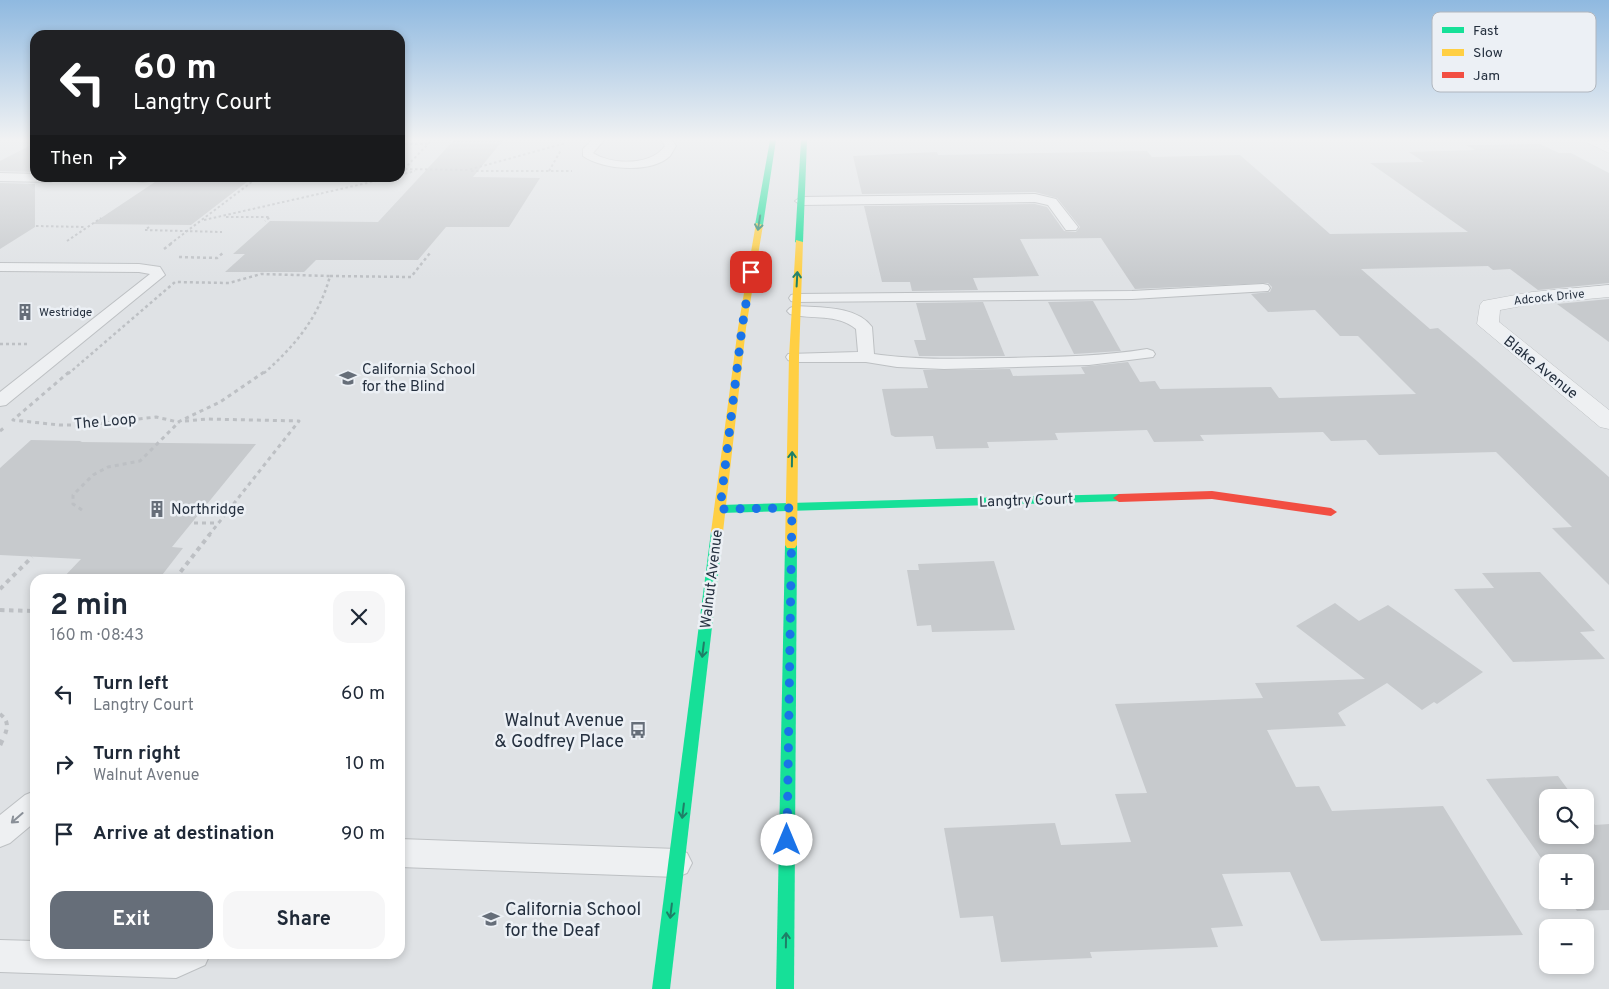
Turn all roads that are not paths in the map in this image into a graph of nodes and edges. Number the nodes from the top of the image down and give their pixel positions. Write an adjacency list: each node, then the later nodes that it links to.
1 (765, 186): 16 (main road, Walnut Avenue, one-way to 16)
2 (802, 186): 3 (main road)
3 (801, 201): 4 (lane); 8 (main road, one-way to 3)
4 (1071, 227)
5 (0, 267): 13 (lane)
6 (1263, 288): 8 (lane)
7 (1609, 291): 9 (street, Adcock Drive)
8 (796, 304): 11 (main road); 12 (lane)
9 (1490, 305): 14 (street, Blake Avenue)
10 (1147, 354): 12 (lane)
11 (794, 357): 12 (lane); 15 (main road, one-way to 11)
12 (866, 357)
13 (0, 401)
14 (1609, 422)
15 (792, 508): 16 (main road, Langtry Court); 17 (main road, Langtry Court); 27 (main road, one-way to 15)
16 (720, 509): 21 (main road, Walnut Avenue, one-way to 21)
17 (1331, 512)
18 (30, 808): 19 (lane, one-way to 19)
19 (0, 833)
20 (405, 853): 21 (lane)
21 (677, 863): 26 (main road, Walnut Avenue, one-way to 26)
22 (0, 956): 23 (lane)
23 (30, 957)
24 (88, 959): 25 (lane)
25 (183, 959)
26 (661, 989)
27 (785, 989)

